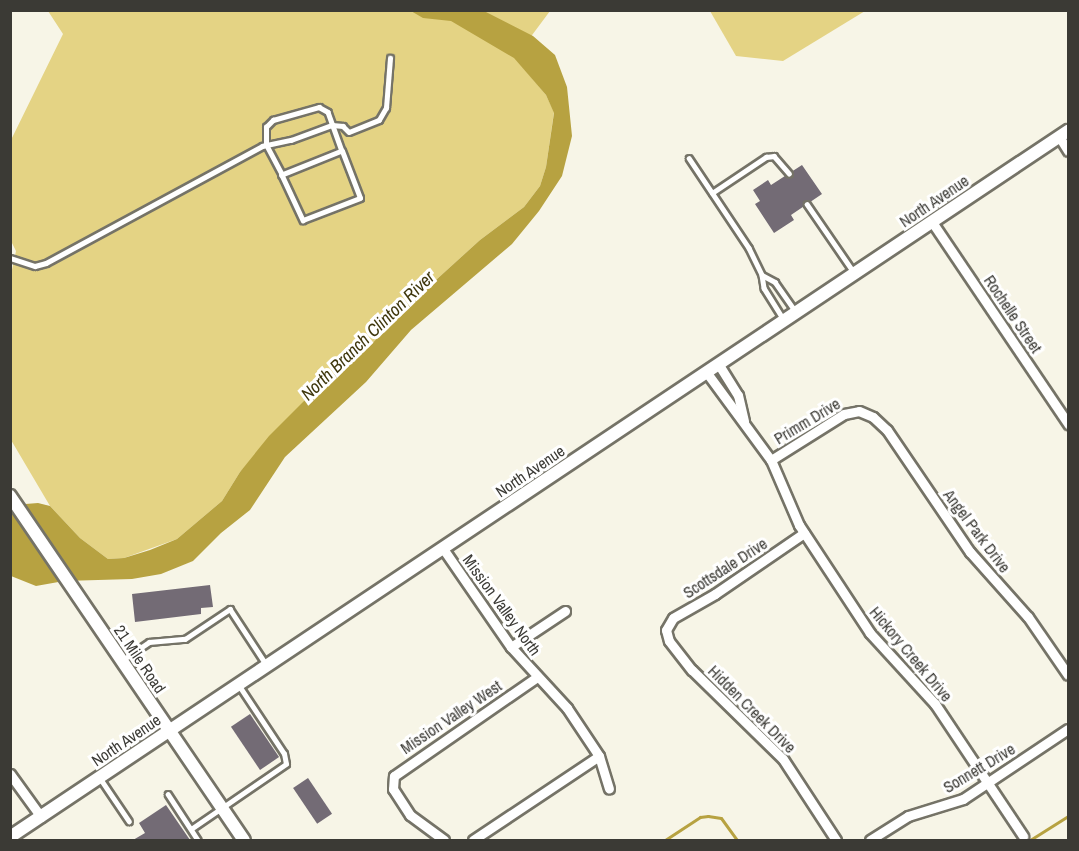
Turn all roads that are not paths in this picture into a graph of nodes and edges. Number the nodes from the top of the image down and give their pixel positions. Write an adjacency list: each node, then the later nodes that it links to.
1 (390, 57): 2 (lane)
2 (332, 125): 4 (lane); 4 (lane); 6 (lane)
3 (1064, 134): 5 (street); 12 (street, North Avenue)
4 (266, 145): 9 (lane); 13 (lane)
5 (1068, 151)
6 (342, 152): 9 (lane); 9 (lane)
7 (689, 158): 10 (lane)
8 (789, 173): 10 (lane)
9 (282, 175)
10 (712, 193): 15 (lane)
11 (807, 204): 14 (lane)
12 (932, 222): 14 (street, North Avenue); 21 (street, Rochelle Street)
13 (10, 258)
14 (855, 274): 16 (street, North Avenue)
15 (762, 275): 16 (lane); 17 (lane)
16 (796, 313): 17 (street, North Avenue)
17 (785, 321): 18 (street, North Avenue)
18 (719, 365): 19 (street, North Avenue); 22 (street, Hickory Creek Drive)
19 (707, 373): 22 (street, Hickory Creek Drive); 26 (street, North Avenue)
20 (859, 411): 23 (street, Primm Drive); 32 (street, Angel Park Drive)
21 (1068, 424)
22 (745, 426): 23 (street, Hickory Creek Drive)
23 (771, 460): 25 (street, Hickory Creek Drive)
24 (10, 496): 30 (street, 21 Mile Road)
25 (804, 533): 28 (street, Scottsdale Drive); 40 (street, Hickory Creek Drive)
26 (444, 550): 29 (street, Mission Valley North); 31 (street, North Avenue)
27 (565, 611): 29 (street)
28 (666, 630): 53 (street, Hidden Creek Drive)
29 (511, 647): 33 (street, Mission Valley North)
30 (122, 661): 31 (lane); 36 (street, 21 Mile Road)
31 (268, 667): 34 (street, North Avenue)
32 (1068, 675)
33 (537, 677): 37 (street, Mission Valley North); 51 (street, Mission Valley West)
34 (239, 686): 36 (street, North Avenue); 43 (lane)
35 (1068, 729): 40 (street, Sonnett Drive)
36 (169, 732): 39 (street, North Avenue); 43 (street, 21 Mile Road)
37 (599, 756): 41 (street, Mission Valley North); 52 (street)
38 (10, 774): 44 (street)
39 (100, 778): 44 (street, North Avenue); 45 (lane)
40 (988, 783): 47 (street, Hickory Creek Drive); 54 (street, Sonnett Drive)
41 (609, 788)
42 (168, 794): 46 (lane)
43 (221, 807): 46 (lane); 50 (street, 21 Mile Road)
44 (41, 817): 48 (street, North Avenue)
45 (129, 821)
46 (191, 829): 49 (lane)
47 (1023, 836)
48 (10, 837)
49 (198, 840)
50 (244, 840)
51 (444, 840)
52 (472, 840)
53 (836, 840)
54 (870, 840)

